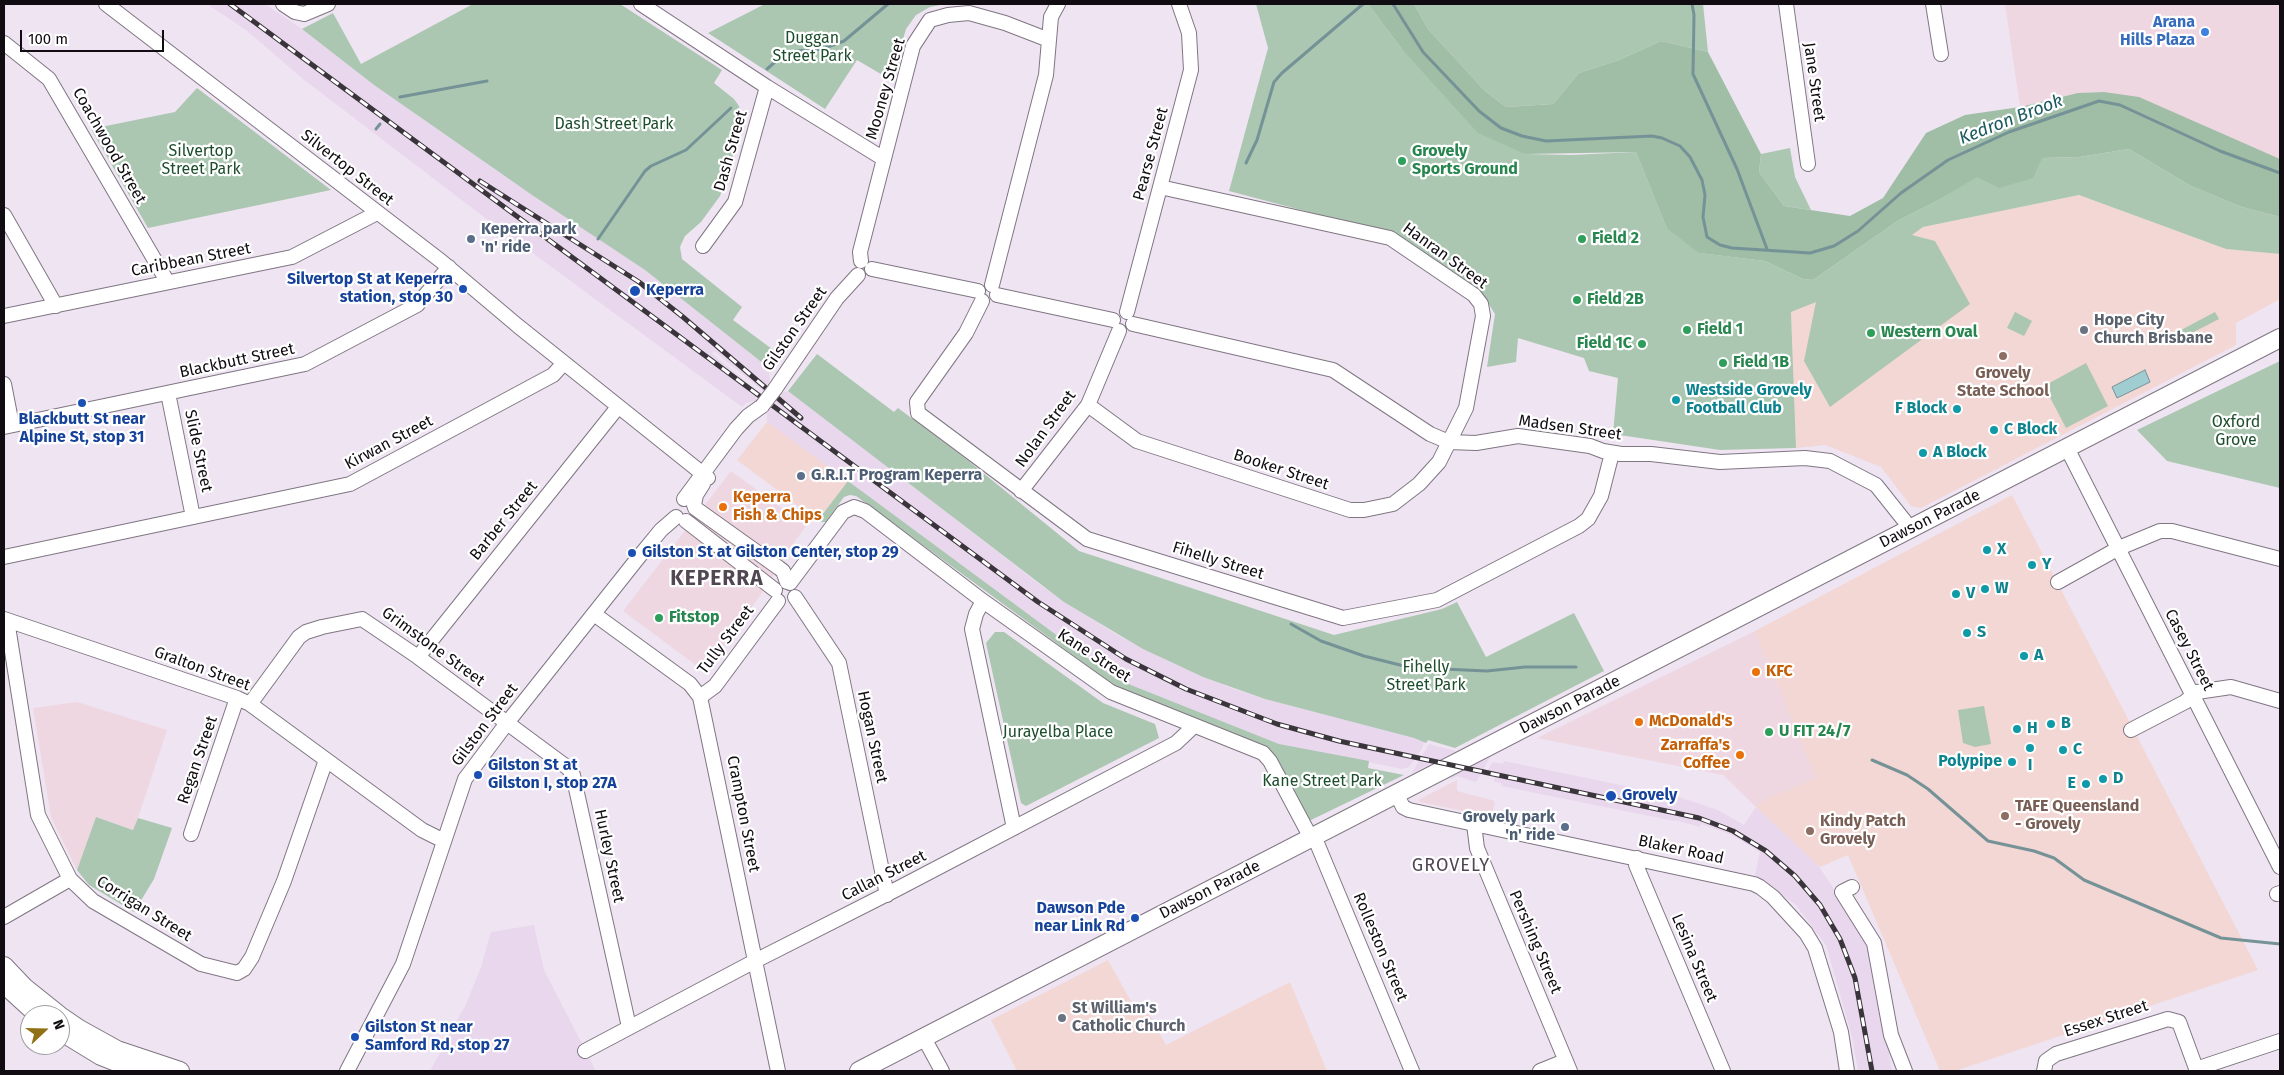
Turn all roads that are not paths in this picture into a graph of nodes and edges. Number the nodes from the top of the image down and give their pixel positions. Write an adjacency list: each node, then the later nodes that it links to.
1 (106, 4): 16 (street, Silvertop Street)
2 (283, 4): 3 (street)
3 (328, 4)
4 (641, 4): 12 (street)
5 (1058, 4): 9 (street)
6 (1179, 4): 15 (street, Pearse Street)
7 (1786, 4): 14 (street, Jane Street)
8 (1933, 4): 11 (street)
9 (1049, 40): 13 (street, Mooney Street); 22 (street)
10 (4, 43): 21 (street, Coachwood Street)
11 (1941, 54)
12 (767, 87): 13 (street); 18 (street, Dash Street)
13 (884, 159): 20 (street, Mooney Street)
14 (1808, 164)
15 (1160, 187): 26 (street, Pearse Street); 35 (street, Hanran Street)
16 (377, 213): 19 (street, Silvertop Street); 21 (street, Caribbean Street)
17 (4, 215): 24 (street)
18 (703, 246)
19 (449, 267): 29 (street, Silvertop Street); 31 (street, Blackbutt Street)
20 (864, 268): 23 (street); 38 (street, Gilston Street, bridge)
21 (167, 282): 24 (street, Caribbean Street)
22 (995, 290): 23 (street); 27 (street)
23 (980, 296): 39 (street, Fihelly Street)
24 (56, 306): 25 (street, Caribbean Street)
25 (4, 316)
26 (1130, 318): 27 (street); 35 (street, Madsen Street)
27 (1116, 325): 32 (street, Nolan Street)
28 (2280, 338): 36 (main road, Dawson Parade)
29 (564, 364): 33 (street); 42 (street, Kirwan Street)
30 (4, 384): 34 (street)
31 (168, 393): 34 (street, Blackbutt Street); 42 (street, Slide Street)
32 (1088, 405): 35 (street, Booker Street); 39 (street, Nolan Street)
33 (618, 407): 38 (street); 53 (street, Barber Street)
34 (8, 426)
35 (1449, 442): 37 (street, Madsen Street)
36 (2067, 448): 44 (main road, Dawson Parade); 45 (street, Casey Street)
37 (1612, 453): 39 (street, Fihelly Street); 44 (street, Madsen Street)
38 (705, 476): 40 (street, Gilston Street)
39 (1021, 491)
40 (691, 504): 43 (street); 43 (street); 49 (street)
41 (843, 512): 49 (street, Tully Street); 50 (street, Kane Street)
42 (193, 517): 46 (street, Kirwan Street)
43 (681, 519): 49 (street); 51 (street, Gilston Street)
44 (1911, 529): 62 (main road, Dawson Parade)
45 (2119, 548): 47 (street); 48 (street); 54 (street, Casey Street)
46 (4, 557)
47 (2280, 559)
48 (2058, 582)
49 (782, 589): 55 (street, Tully Street); 72 (street, Hogan Street)
50 (983, 601): 59 (street, Kane Street); 64 (street)
51 (594, 614): 55 (street); 58 (street, Gilston Street)
52 (6, 620): 56 (street, Gralton Street); 70 (street, Corrigan Street)
53 (418, 657): 56 (street, Grimstone Street); 58 (street, Grimstone Street)
54 (2193, 696): 57 (street); 60 (street); 69 (street, Casey Street)
55 (700, 697): 74 (street, Crampton Street)
56 (243, 701): 61 (street, Gralton Street); 65 (street, Regan Street)
57 (2280, 702)
58 (507, 723): 67 (street, Gilston Street); 80 (street, Hurley Street)
59 (1194, 726): 64 (street, Callan Street); 66 (street, Kane Street)
60 (2132, 730)
61 (326, 760): 67 (street, Gralton Street); 70 (street, Corrigan Street)
62 (1396, 793): 63 (street, Blaker Road); 66 (main road, Dawson Parade)
63 (1474, 824): 68 (street, Blaker Road); 85 (street, Pershing Street)
64 (1014, 828): 72 (street, Callan Street)
65 (191, 834)
66 (1313, 837): 82 (main road, Dawson Parade); 94 (street, Rolleston Street)
67 (444, 841): 90 (street, Gilston Street)
68 (1637, 858): 96 (street, Lesina Street); 97 (street, Blaker Road)
69 (2280, 866)
70 (70, 879): 73 (street)
71 (1852, 887): 98 (street)
72 (887, 895): 74 (street, Callan Street)
73 (4, 917)
74 (754, 961): 80 (street, Callan Street); 91 (street, Crampton Street)
75 (4, 966): 78 (main road)
76 (4, 984): 77 (main road)
77 (27, 1005)
78 (47, 1005)
79 (70, 1022): 89 (main road)
80 (629, 1027): 84 (street, Callan Street)
81 (70, 1037): 88 (main road)
82 (924, 1038): 92 (main road, Dawson Parade); 93 (street)
83 (2280, 1041): 87 (street)
84 (585, 1051)
85 (1568, 1066): 95 (street)
86 (2045, 1066): 87 (street, Essex Street)
87 (2197, 1070)
88 (139, 1071)
89 (180, 1071)
90 (347, 1071)
91 (778, 1071)
92 (859, 1071)
93 (942, 1071)
94 (1412, 1071)
95 (1540, 1071)
96 (1723, 1071)
97 (1847, 1071)
98 (1905, 1071)

